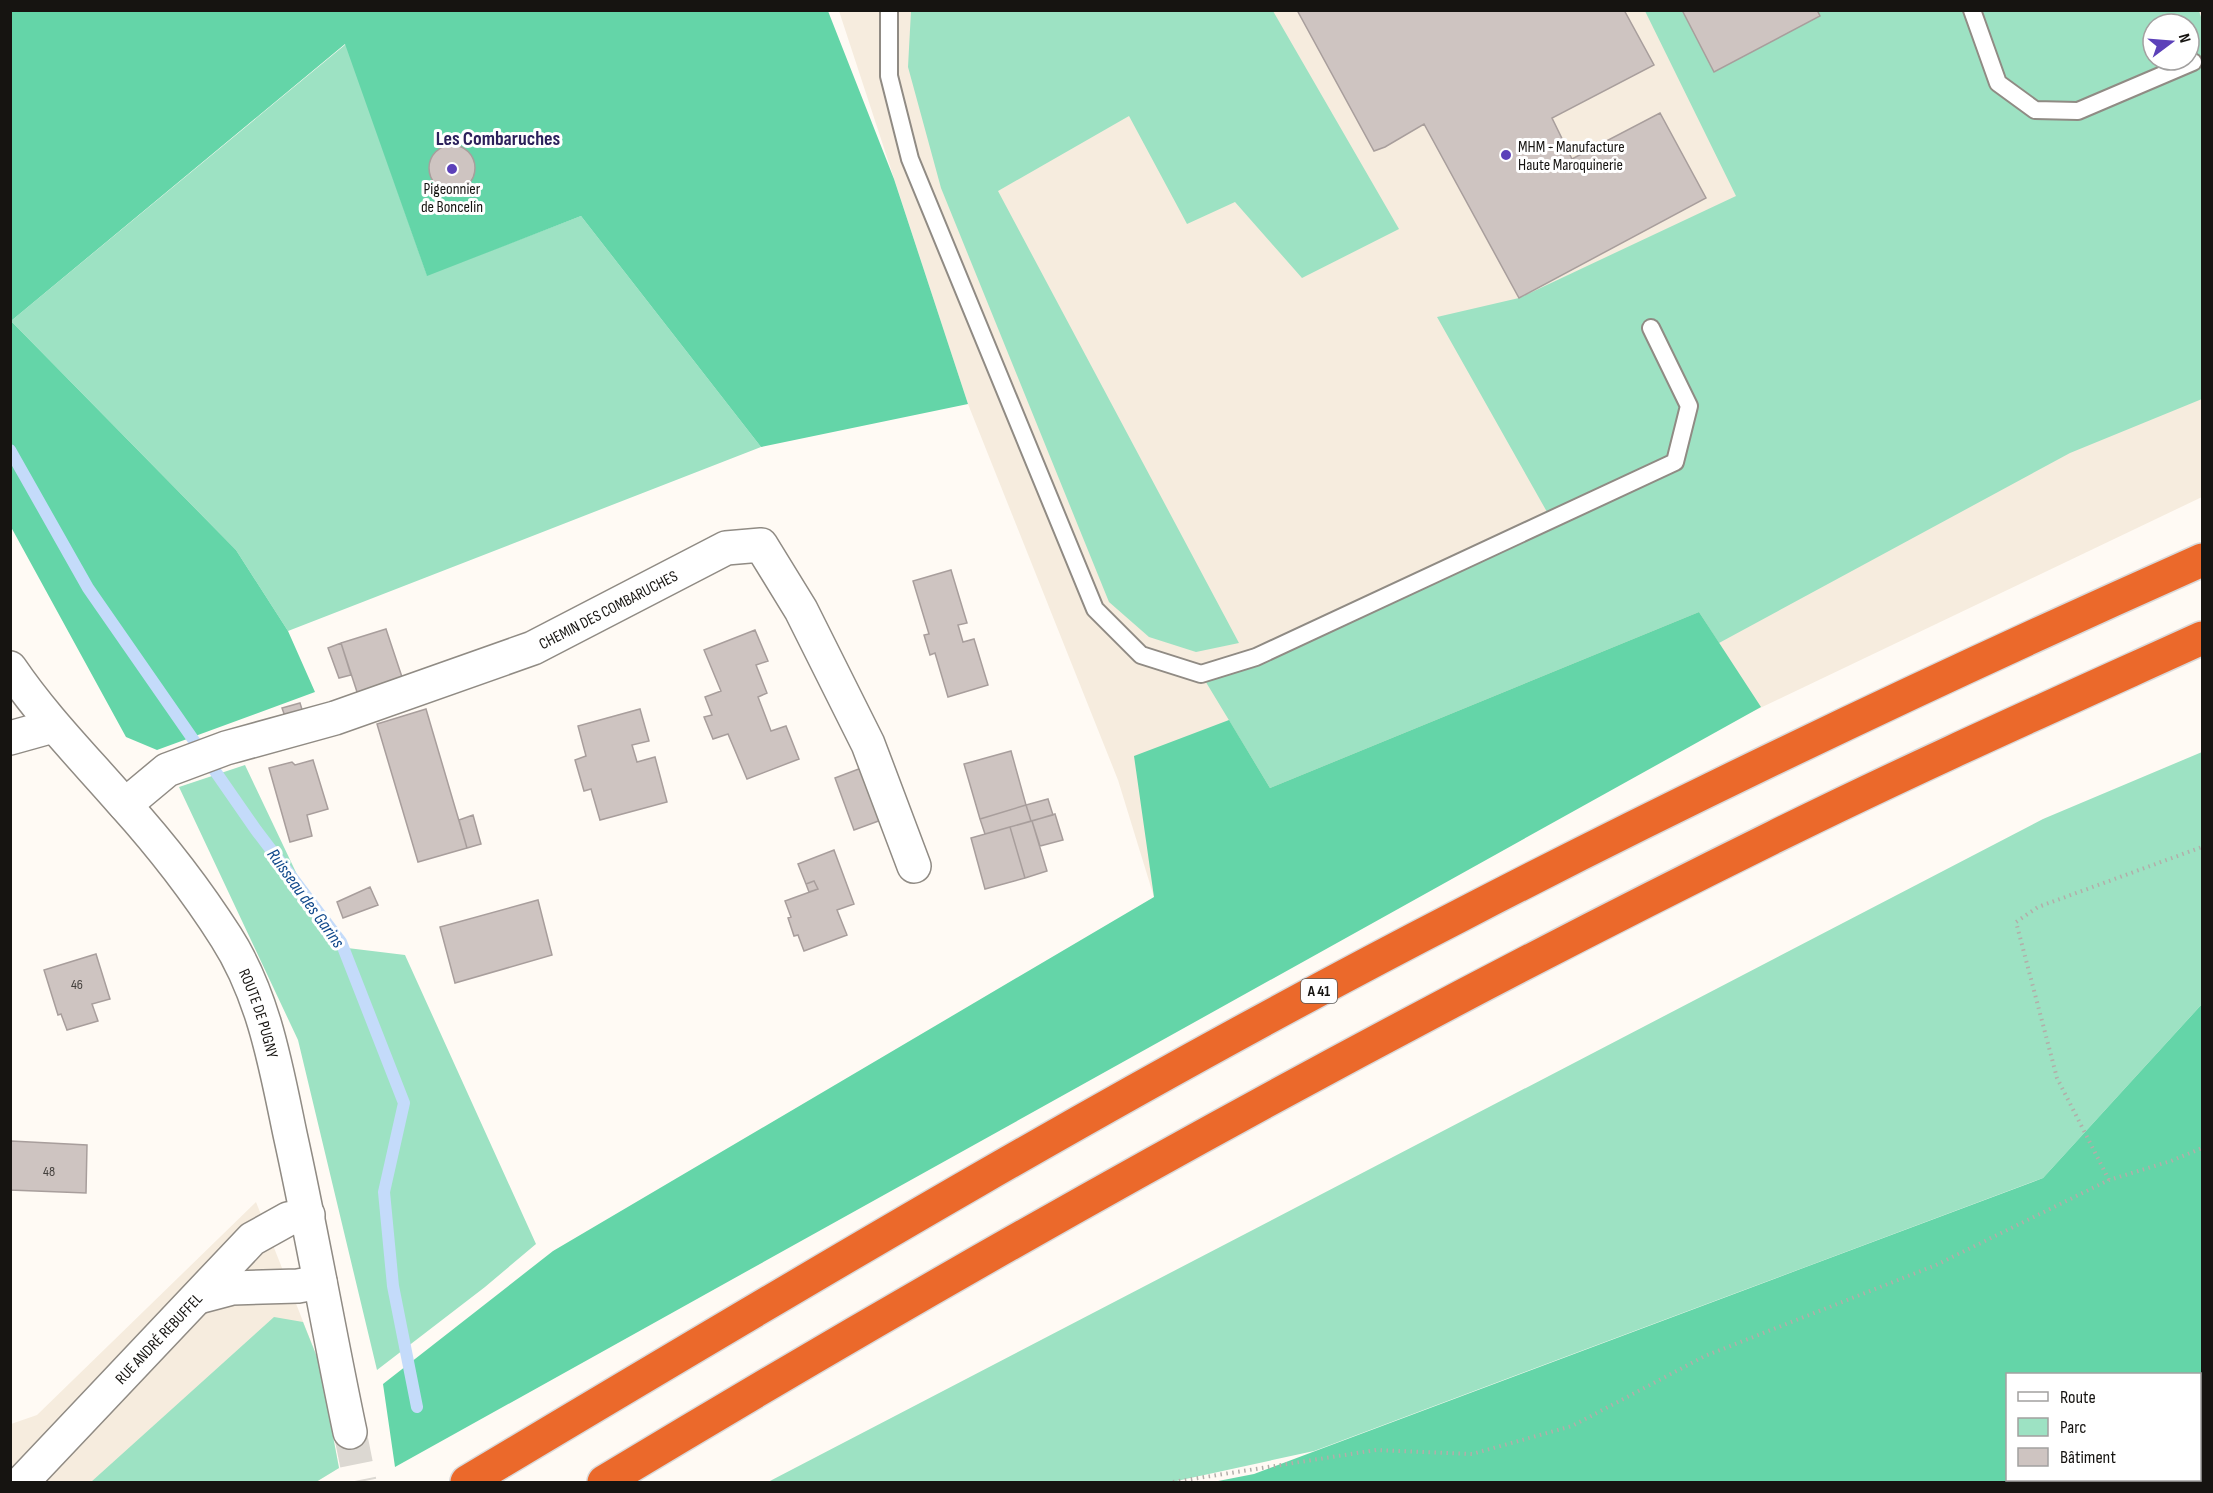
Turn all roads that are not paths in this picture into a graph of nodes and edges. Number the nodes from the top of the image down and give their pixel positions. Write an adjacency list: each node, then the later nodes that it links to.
1 (889, 10): 4 (lane)
2 (1972, 10): 3 (lane)
3 (2170, 72)
4 (1651, 328)
5 (2202, 560): 17 (highway, A 41)
6 (2202, 639): 18 (highway)
7 (10, 668): 8 (street, ROUTE DE PUGNY)
8 (53, 726): 9 (street); 10 (street, ROUTE DE PUGNY)
9 (10, 738)
10 (125, 805): 11 (street, CHEMIN DES COMBARUCHES); 12 (street, ROUTE DE PUGNY)
11 (914, 866)
12 (308, 1215): 13 (street, ROUTE DE PUGNY); 14 (street, RUE ANDRÉ REBUFFEL)
13 (320, 1281): 14 (street); 15 (street, ROUTE DE PUGNY)
14 (198, 1297): 16 (street, RUE ANDRÉ REBUFFEL)
15 (350, 1432)
16 (22, 1482)
17 (467, 1482)
18 (604, 1482)

